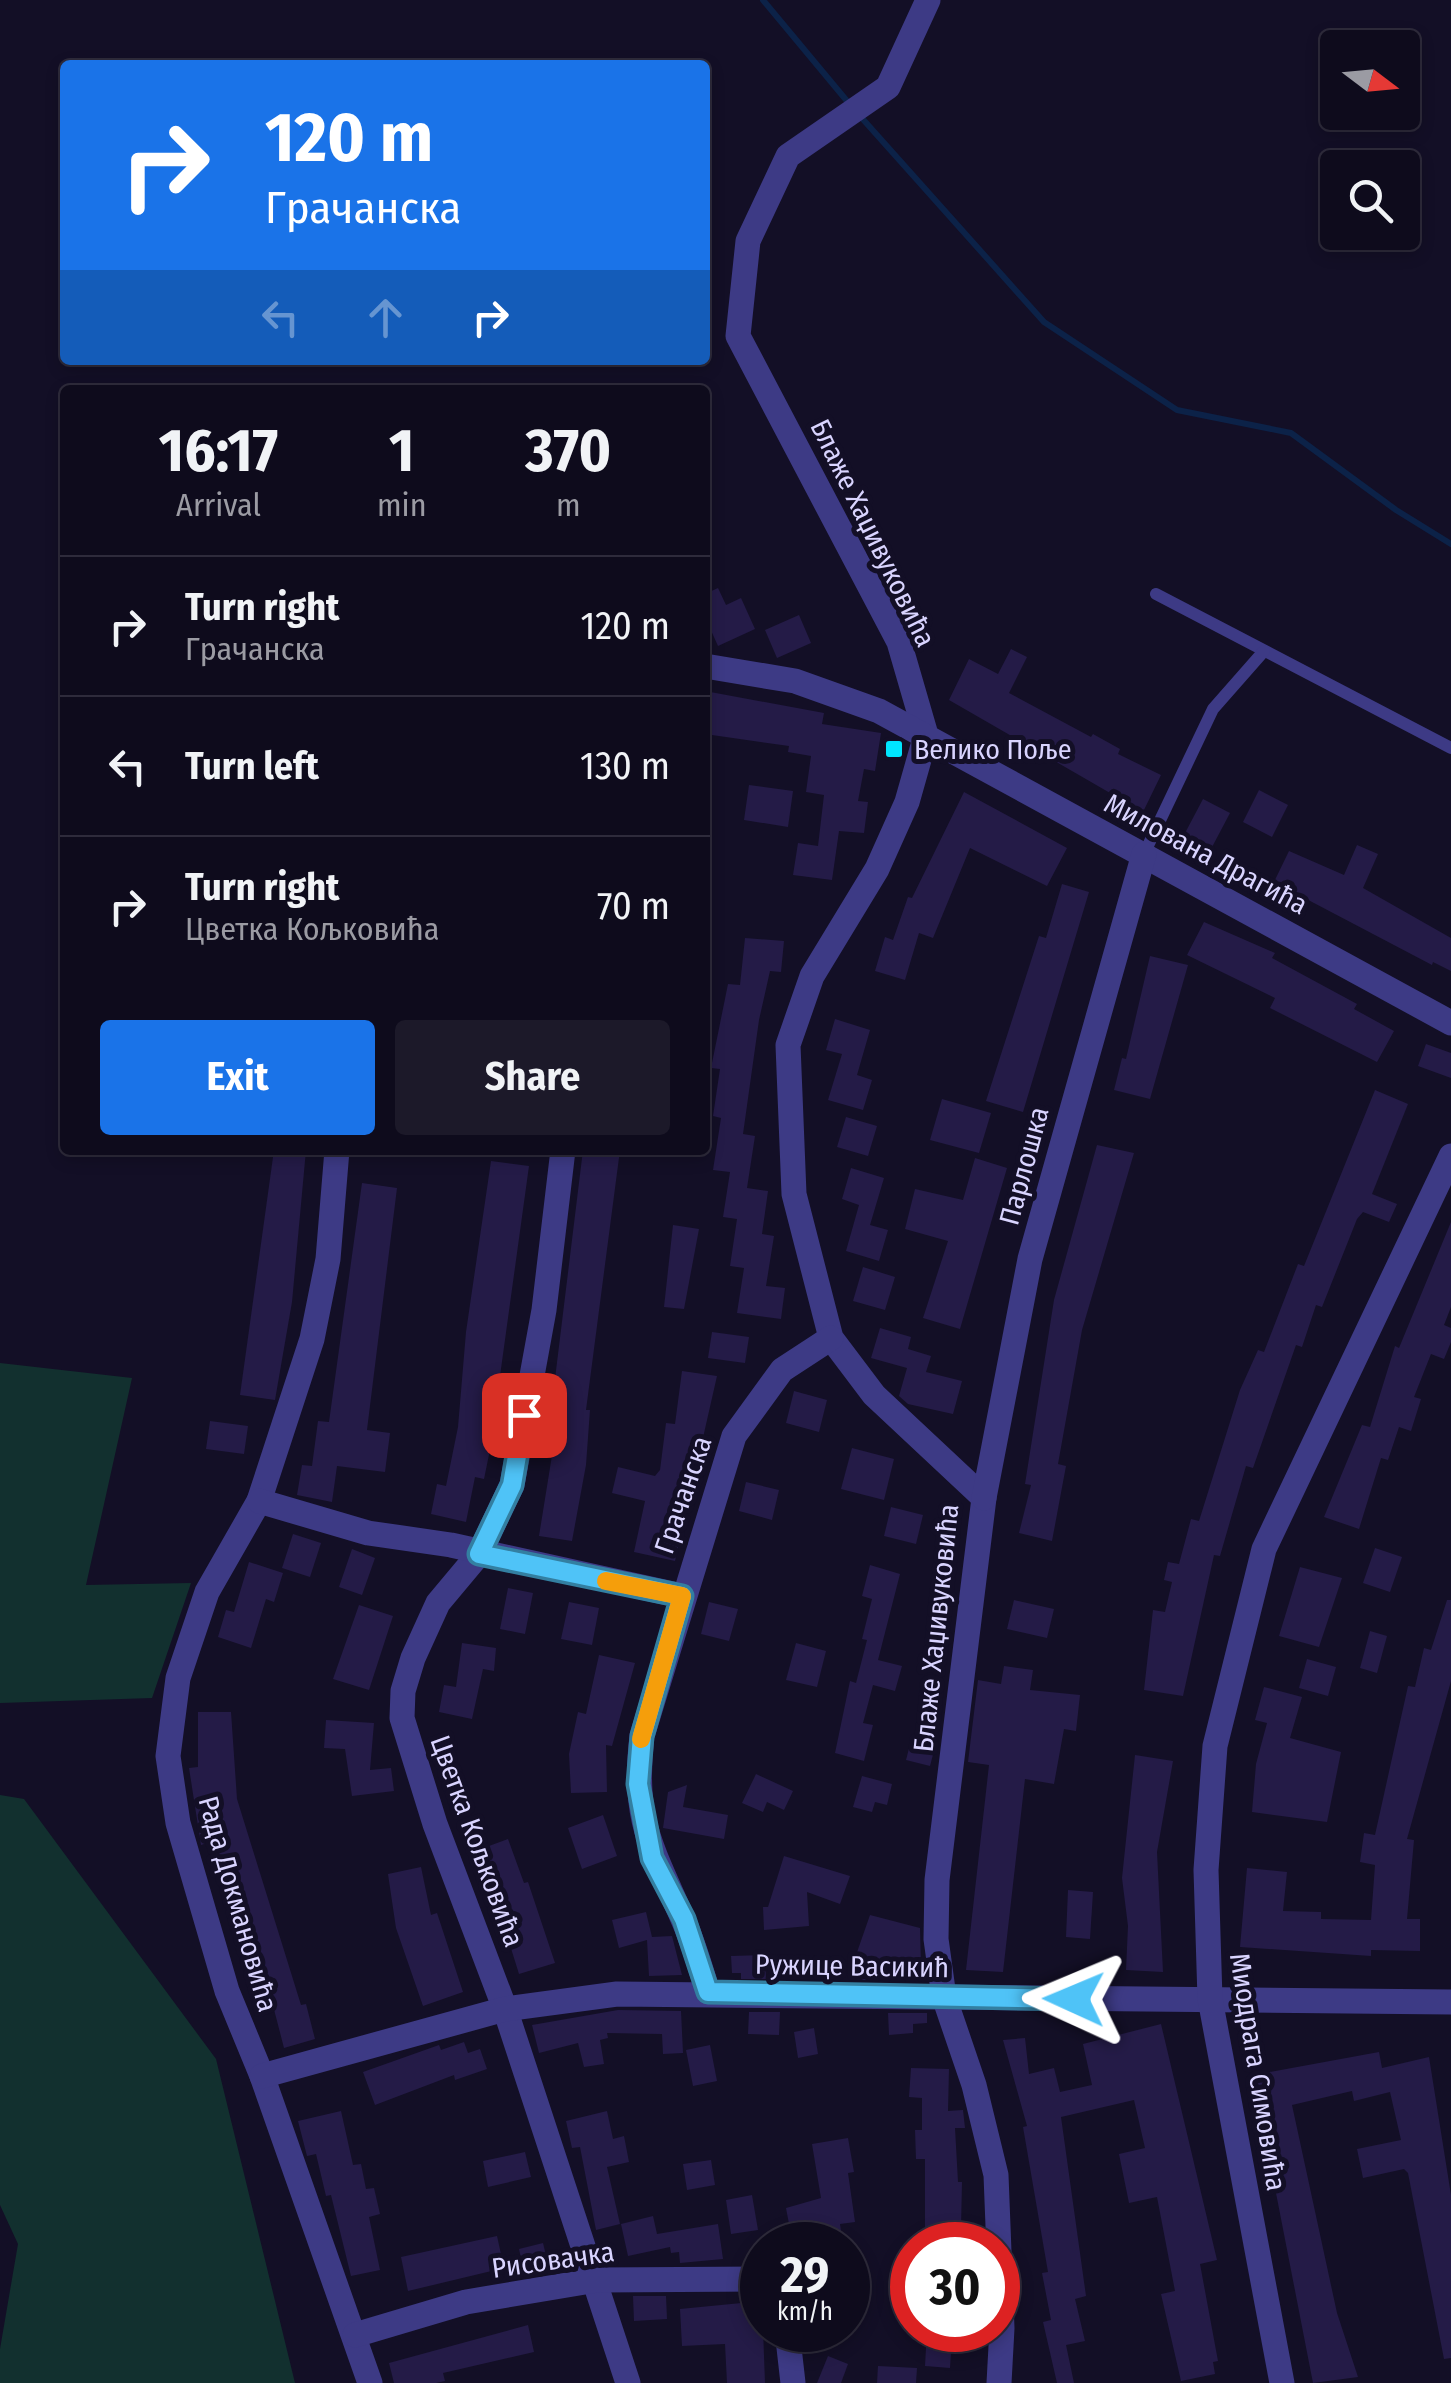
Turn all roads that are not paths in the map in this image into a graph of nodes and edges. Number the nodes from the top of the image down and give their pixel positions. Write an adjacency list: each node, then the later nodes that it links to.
1 (928, 0): 5 (street, Блаже Хаџивуковића)
2 (1156, 594): 3 (lane)
3 (1264, 651): 6 (lane); 7 (lane)
4 (710, 667): 5 (street, Милована Драгића)
5 (926, 735): 7 (street, Милована Драгића); 12 (street, Блаже Хаџивуковића)
6 (1451, 748)
7 (1144, 854): 8 (street, Милована Драгића); 13 (street, Парлошка)
8 (1451, 1023)
9 (337, 1155): 14 (street, Рада Докмановића)
10 (562, 1155): 15 (street, Цветка Кољковића)
11 (1451, 1156): 19 (street, Миодрага Симовића)
12 (830, 1338): 13 (street, Блаже Хаџивуковића); 16 (street, Грачанска)
13 (984, 1498): 18 (street, Блаже Хаџивуковића)
14 (259, 1501): 15 (street); 22 (street, Рада Докмановића)
15 (479, 1554): 16 (street); 21 (street, Цветка Кољковића)
16 (682, 1596): 17 (street, Грачанска)
17 (708, 1992): 18 (street, Ружице Васикић); 21 (street, Ружице Васикић)
18 (944, 1998): 19 (street, Ружице Васикић); 30 (street, Блаже Хаџивуковића)
19 (1210, 1998): 20 (street, Ружице Васикић); 31 (street, Миодрага Симовића)
20 (1451, 2002)
21 (505, 2010): 22 (street, Ружице Васикић); 24 (street, Цветка Кољковића)
22 (262, 2076): 25 (street, Рада Докмановића)
23 (740, 2279): 24 (street, Рисовачка)
24 (597, 2280): 25 (street, Рисовачка); 28 (street, Цветка Кољковића)
25 (355, 2334): 27 (street, Рада Докмановића)
26 (789, 2352): 29 (street)
27 (370, 2383)
28 (628, 2383)
29 (792, 2383)
30 (999, 2383)
31 (1282, 2383)

